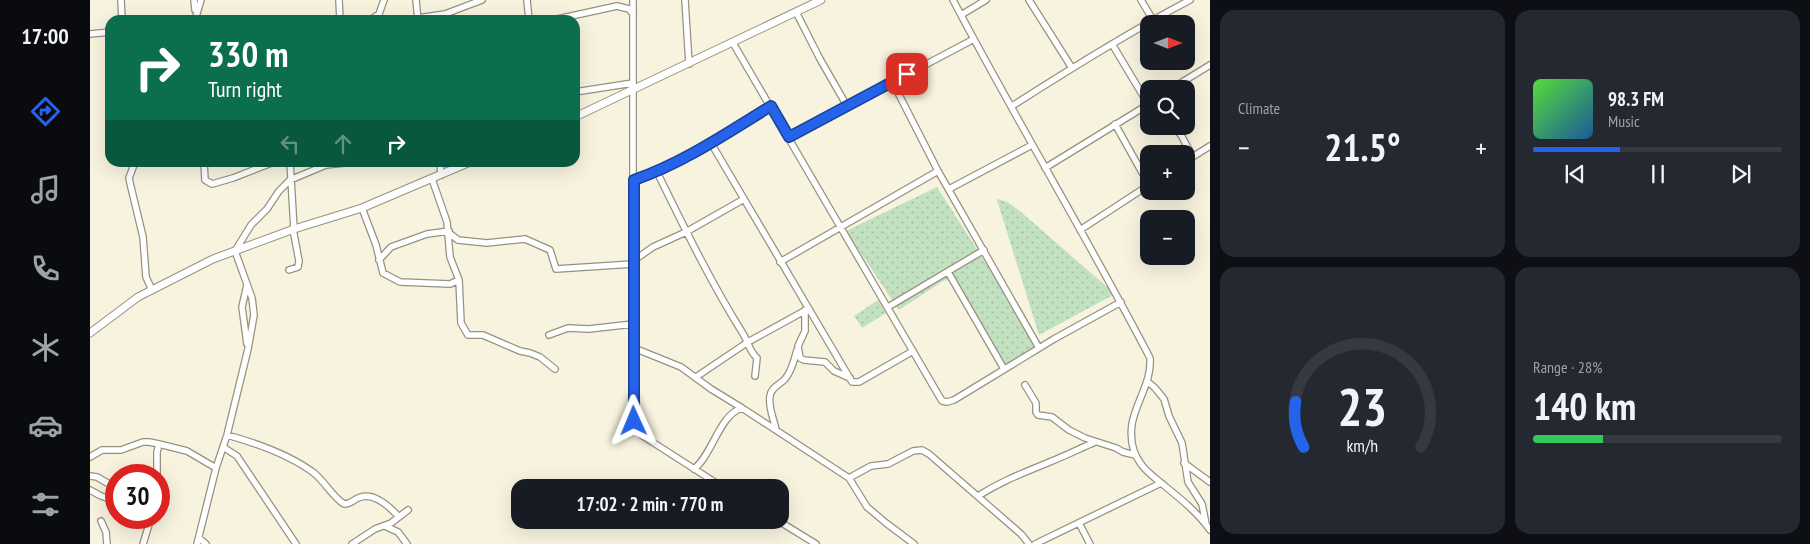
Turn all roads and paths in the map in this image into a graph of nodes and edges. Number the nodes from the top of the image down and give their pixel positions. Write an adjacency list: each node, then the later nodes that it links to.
1 (121, 0): 19 (street)
2 (194, 0): 20 (street)
3 (201, 0): 21 (street)
4 (339, 0): 22 (street)
5 (384, 0): 23 (street)
6 (416, 0): 24 (street)
7 (482, 0): 25 (street)
8 (527, 0): 26 (street)
9 (633, 0): 18 (street)
10 (685, 0): 37 (street)
11 (821, 0): 17 (street)
12 (952, 0): 28 (street)
13 (986, 0): 28 (street)
14 (1029, 0): 39 (street)
15 (1141, 0): 29 (street)
16 (1190, 0): 30 (street)
17 (796, 12): 35 (street); 46 (street)
18 (633, 14): 27 (street); 42 (street)
19 (122, 15)
20 (195, 15)
21 (196, 15)
22 (340, 15)
23 (378, 15)
24 (418, 15)
25 (440, 15)
26 (528, 15)
27 (576, 15)
28 (961, 15): 34 (street)
29 (1150, 15)
30 (1162, 15)
31 (1140, 28): 36 (street)
32 (105, 32): 33 (street)
33 (90, 34)
34 (974, 39): 41 (street); 47 (street)
35 (733, 43): 37 (street); 45 (street)
36 (1112, 44): 39 (street); 44 (street)
37 (689, 64): 42 (street)
38 (1210, 65): 40 (street)
39 (1072, 68): 47 (street)
40 (1186, 80)
41 (892, 81): 46 (street); 65 (street)
42 (633, 86): 43 (street); 49 (street); 70 (street)
43 (580, 91)
44 (1140, 91)
45 (771, 106): 51 (street); 52 (street)
46 (847, 106): 51 (street)
47 (1012, 106): 53 (street)
48 (1140, 110): 50 (street)
49 (580, 114)
50 (1116, 124): 63 (street); 64 (street)
51 (789, 137): 75 (street)
52 (711, 143): 66 (street); 73 (street)
53 (1032, 144): 63 (street); 71 (street)
54 (1210, 146): 55 (street)
55 (1195, 155)
56 (134, 167): 89 (street)
57 (205, 167): 58 (street)
58 (261, 167)
59 (290, 167): 69 (street)
60 (321, 167): 69 (street)
61 (440, 167): 67 (street)
62 (459, 167): 67 (street)
63 (1045, 168): 77 (street)
64 (1140, 169)
65 (938, 171): 71 (street); 75 (street)
66 (657, 172): 70 (street); 79 (street)
67 (441, 175): 68 (street)
68 (432, 179): 74 (street); 78 (street)
69 (290, 180): 76 (street); 81 (street)
70 (634, 180): 84 (street)
71 (949, 189): 80 (street)
72 (1140, 191): 77 (street)
73 (744, 199): 79 (street); 83 (street)
74 (362, 208): 76 (street); 82 (street)
75 (841, 226): 83 (street); 91 (street)
76 (294, 229): 81 (street); 85 (street)
77 (1080, 230): 90 (street)
78 (449, 232): 82 (street); 84 (street); 87 (street)
79 (686, 232): 84 (street); 96 (street)
80 (984, 250): 86 (street); 99 (street)
81 (235, 251): 88 (street); 89 (street)
82 (379, 260): 87 (street)
83 (780, 262): 92 (street)
84 (633, 263): 93 (street)
85 (289, 270)
86 (948, 272): 91 (street); 103 (street)
87 (459, 280): 102 (street)
88 (247, 285): 97 (street); 97 (street)
89 (152, 290): 94 (street)
90 (1121, 302): 99 (street); 107 (street)
91 (888, 307): 101 (street)
92 (806, 309): 96 (street); 100 (street); 106 (street)
93 (633, 324): 95 (street); 98 (street)
94 (90, 333)
95 (549, 335)
96 (748, 342): 104 (street); 105 (street)
97 (248, 348): 111 (street)
98 (634, 348): 105 (street); 120 (street)
99 (1039, 348): 103 (street)
100 (798, 349): 106 (street); 110 (street)
101 (913, 351): 103 (street); 106 (street)
102 (554, 369)
103 (1004, 369)
104 (755, 376)
105 (696, 378): 109 (street)
106 (850, 378)
107 (1148, 382): 115 (street); 117 (street)
108 (1025, 385): 112 (street)
109 (742, 408): 110 (street); 120 (street)
110 (776, 430): 122 (street)
111 (227, 435): 114 (street); 131 (street)
112 (1095, 442): 115 (street); 128 (street)
113 (159, 444): 116 (street); 118 (street); 119 (street)
114 (224, 447): 119 (street); 144 (street)
115 (1135, 455): 126 (street)
116 (90, 457)
117 (1184, 463): 125 (street); 134 (street)
118 (157, 464)
119 (216, 468): 139 (street)
120 (694, 469): 123 (street)
121 (90, 476): 124 (street)
122 (849, 478): 128 (street); 147 (street)
123 (710, 479)
124 (105, 482)
125 (1210, 482)
126 (1161, 483): 133 (street); 134 (street)
127 (90, 490): 129 (street)
128 (978, 496): 148 (street)
129 (105, 497)
130 (408, 510): 131 (street)
131 (399, 516): 135 (street)
132 (100, 521): 141 (street)
133 (1079, 523): 149 (street); 150 (street)
134 (1206, 524): 138 (street)
135 (383, 526): 140 (street); 145 (street)
136 (789, 527): 146 (street)
137 (148, 529): 142 (street)
138 (1210, 530)
139 (198, 541): 143 (street)
140 (404, 543)
141 (107, 544)
142 (143, 544)
143 (206, 544)
144 (296, 544)
145 (352, 544)
146 (816, 544)
147 (914, 544)
148 (1029, 544)
149 (1035, 544)
150 (1090, 544)

